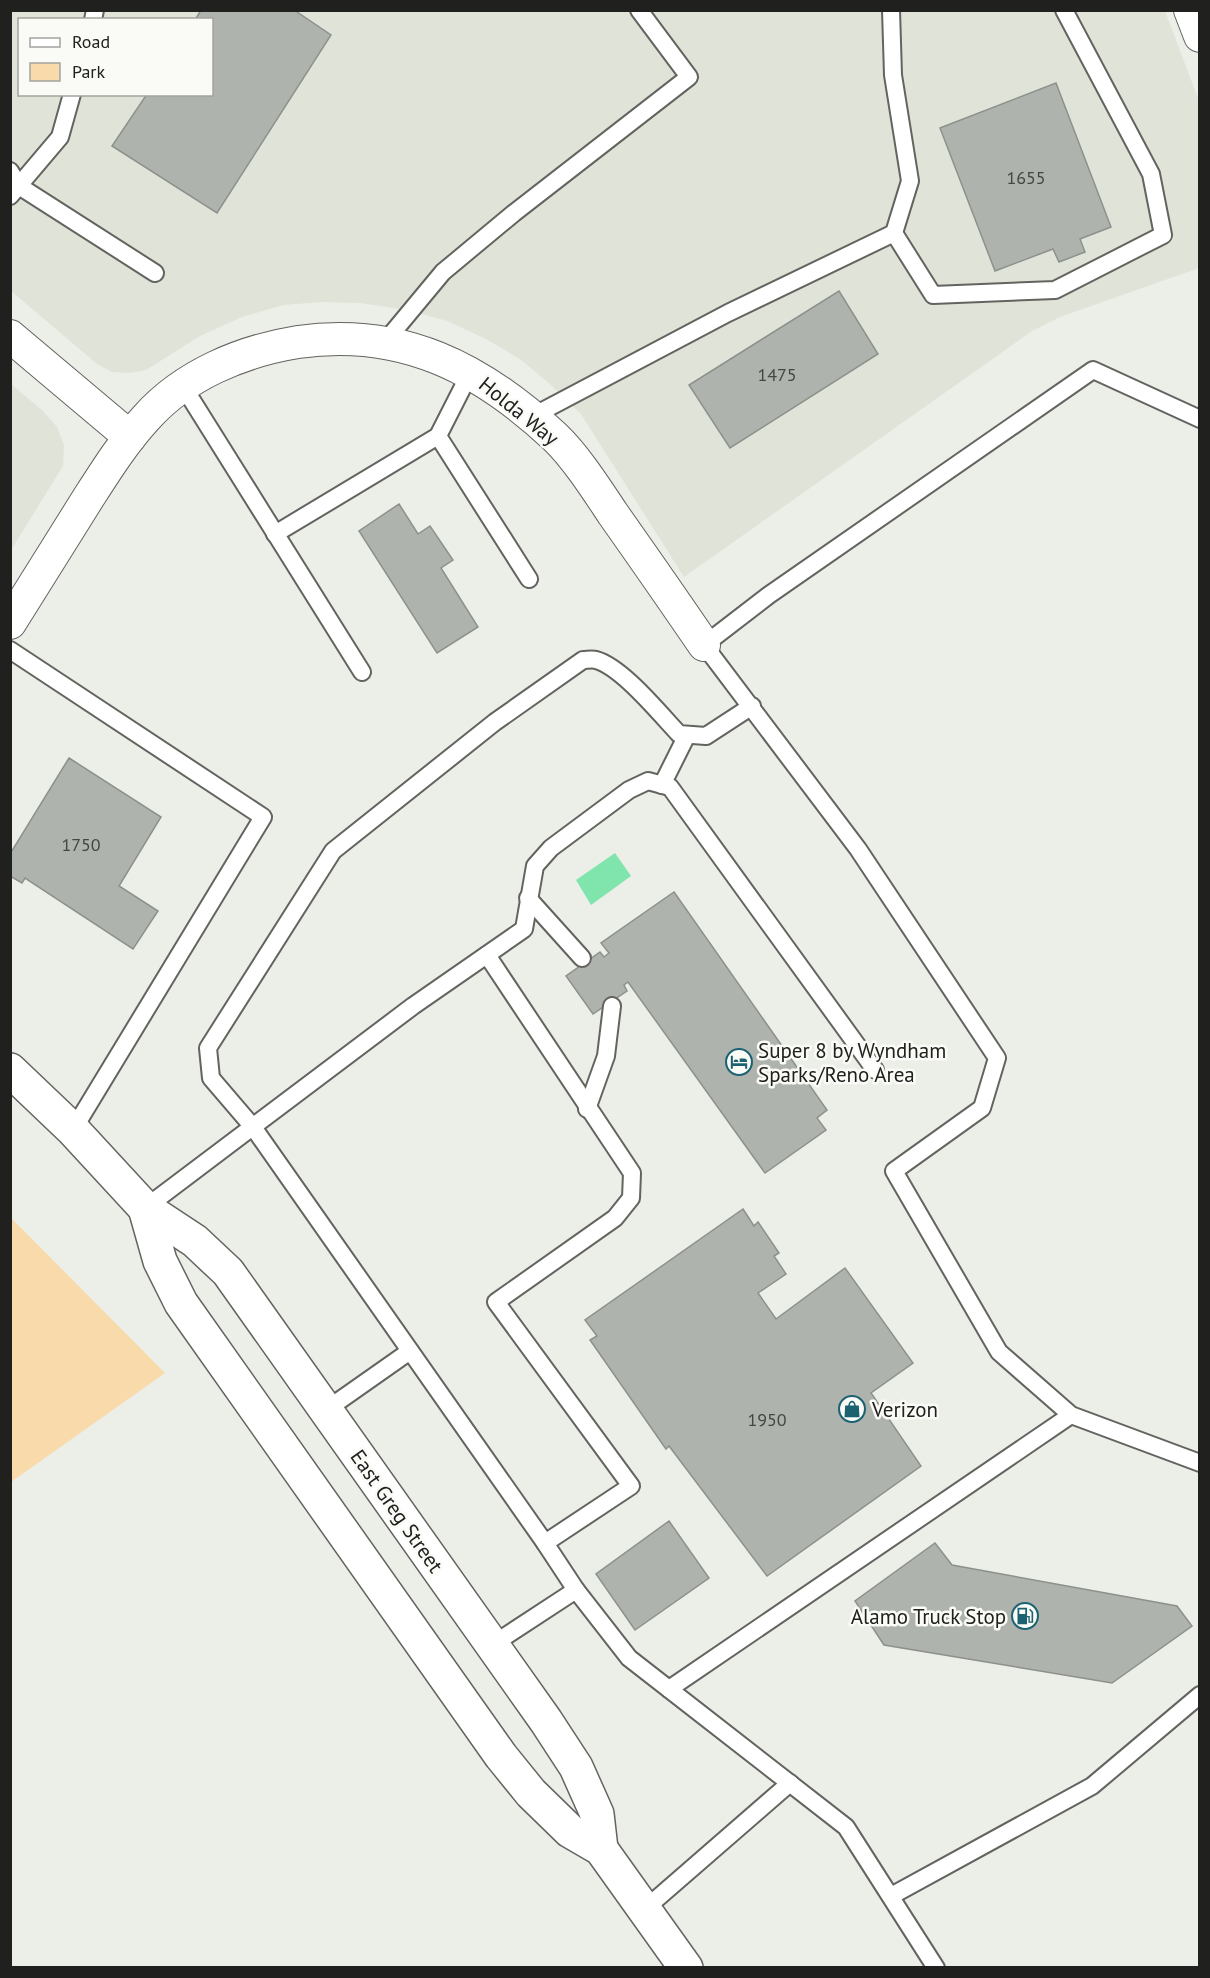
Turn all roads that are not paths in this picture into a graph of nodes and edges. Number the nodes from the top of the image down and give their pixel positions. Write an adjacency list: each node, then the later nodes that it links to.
1 (639, 10): 11 (lane)
2 (891, 10): 8 (lane)
3 (1064, 10): 8 (lane)
4 (1190, 10): 5 (street)
5 (1200, 36)
6 (71, 96): 7 (lane)
7 (13, 184): 9 (lane)
8 (894, 233): 14 (lane)
9 (155, 273)
10 (10, 336): 17 (street)
11 (384, 343): 12 (street, Holda Way); 13 (street, Holda Way)
12 (470, 373): 14 (street, Holda Way); 16 (lane)
13 (183, 386): 17 (street, Holda Way); 18 (lane)
14 (531, 417): 21 (street, Holda Way)
15 (1200, 419): 21 (lane)
16 (438, 436): 18 (lane); 19 (lane)
17 (130, 437): 20 (street, Holda Way)
18 (275, 534): 23 (lane)
19 (529, 579)
20 (10, 623)
21 (704, 645): 24 (lane)
22 (10, 650): 35 (lane)
23 (362, 672)
24 (752, 706): 25 (lane); 39 (lane)
25 (687, 735): 26 (lane); 34 (lane)
26 (662, 785): 27 (lane); 32 (lane)
27 (528, 898): 28 (lane); 29 (lane)
28 (487, 955): 33 (lane); 34 (lane)
29 (582, 957)
30 (612, 1006): 33 (lane)
31 (10, 1070): 35 (main road, East Greg Street)
32 (875, 1070)
33 (587, 1108): 41 (lane)
34 (253, 1127): 36 (lane); 37 (lane)
35 (72, 1130): 36 (main road, East Greg Street)
36 (145, 1208): 38 (main road, East Greg Street); 47 (main road, East Greg Street)
37 (410, 1351): 38 (lane); 41 (lane)
38 (326, 1410): 43 (main road, East Greg Street)
39 (1071, 1415): 40 (lane); 44 (lane)
40 (1200, 1463)
41 (545, 1543): 42 (lane)
42 (576, 1590): 43 (lane); 44 (lane)
43 (492, 1645): 47 (main road, East Greg Street)
44 (669, 1689): 46 (lane)
45 (1200, 1695): 48 (lane)
46 (790, 1783): 48 (lane); 49 (lane)
47 (601, 1849): 49 (main road, East Greg Street)
48 (891, 1896): 51 (lane)
49 (645, 1909): 50 (main road, East Greg Street)
50 (686, 1968)
51 (936, 1968)

